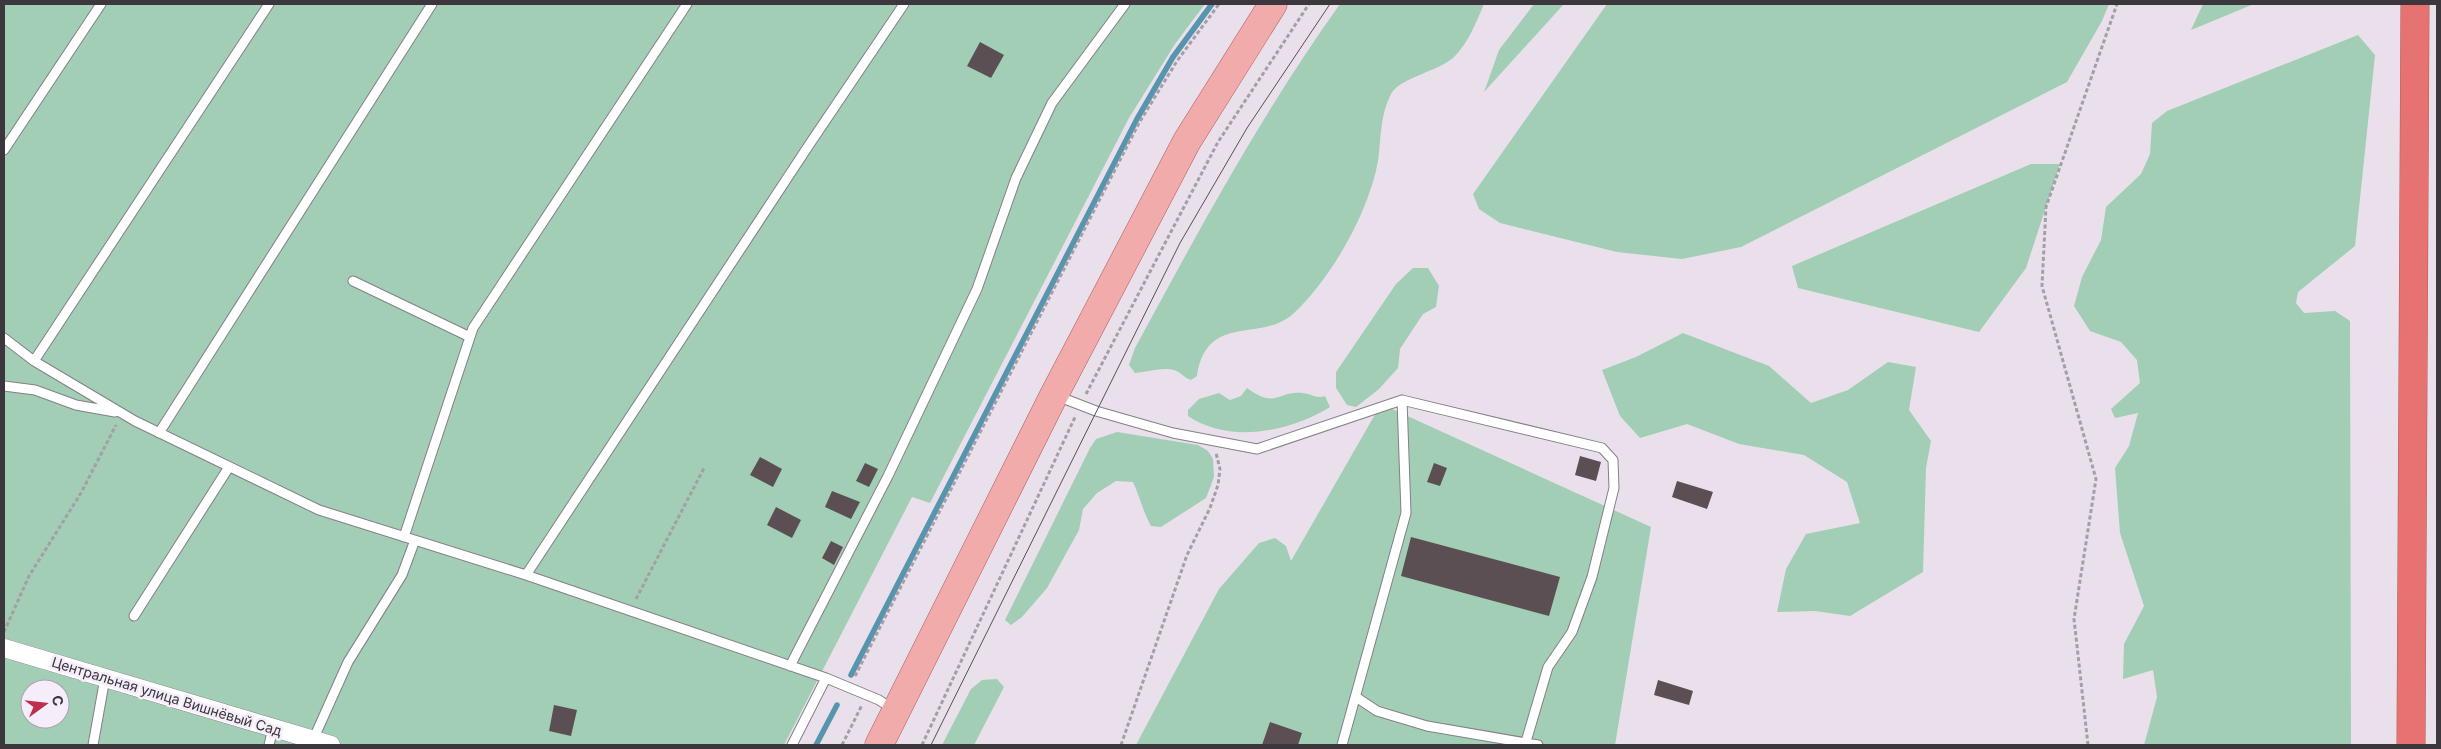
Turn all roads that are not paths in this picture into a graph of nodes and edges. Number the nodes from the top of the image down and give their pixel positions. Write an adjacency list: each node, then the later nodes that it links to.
1 (101, 4): 9 (lane)
2 (270, 4): 13 (lane)
3 (432, 4): 18 (lane)
4 (687, 4): 11 (lane)
5 (904, 4): 22 (lane)
6 (1125, 4): 25 (lane)
7 (1273, 4): 15 (main road)
8 (2415, 4): 40 (highway)
9 (4, 150)
10 (354, 281): 11 (lane)
11 (470, 337): 20 (lane)
12 (4, 338): 13 (lane)
13 (34, 361): 17 (lane)
14 (4, 386): 17 (lane)
15 (1054, 395): 16 (lane); 29 (main road)
16 (1402, 400): 28 (lane); 32 (lane)
17 (122, 413): 18 (lane)
18 (158, 433): 19 (lane)
19 (230, 467): 20 (lane); 23 (lane)
20 (404, 536): 21 (lane)
21 (415, 540): 22 (lane); 31 (lane)
22 (526, 575): 25 (lane)
23 (134, 616)
24 (4, 648): 26 (street, Центральная улица Вишнёвый Сад)
25 (790, 666): 27 (lane)
26 (105, 678): 30 (street, Центральная улица Вишнёвый Сад); 33 (lane)
27 (826, 678): 29 (lane); 36 (lane)
28 (1356, 697): 32 (lane); 38 (lane)
29 (896, 711): 37 (main road)
30 (273, 728): 31 (street, Центральная улица Вишнёвый Сад); 34 (lane)
31 (312, 740): 35 (street, Центральная улица Вишнёвый Сад)
32 (1525, 744): 39 (lane)
33 (93, 745)
34 (268, 745)
35 (330, 745)
36 (792, 745)
37 (879, 745)
38 (1342, 745)
39 (1538, 745)
40 (2411, 745)

